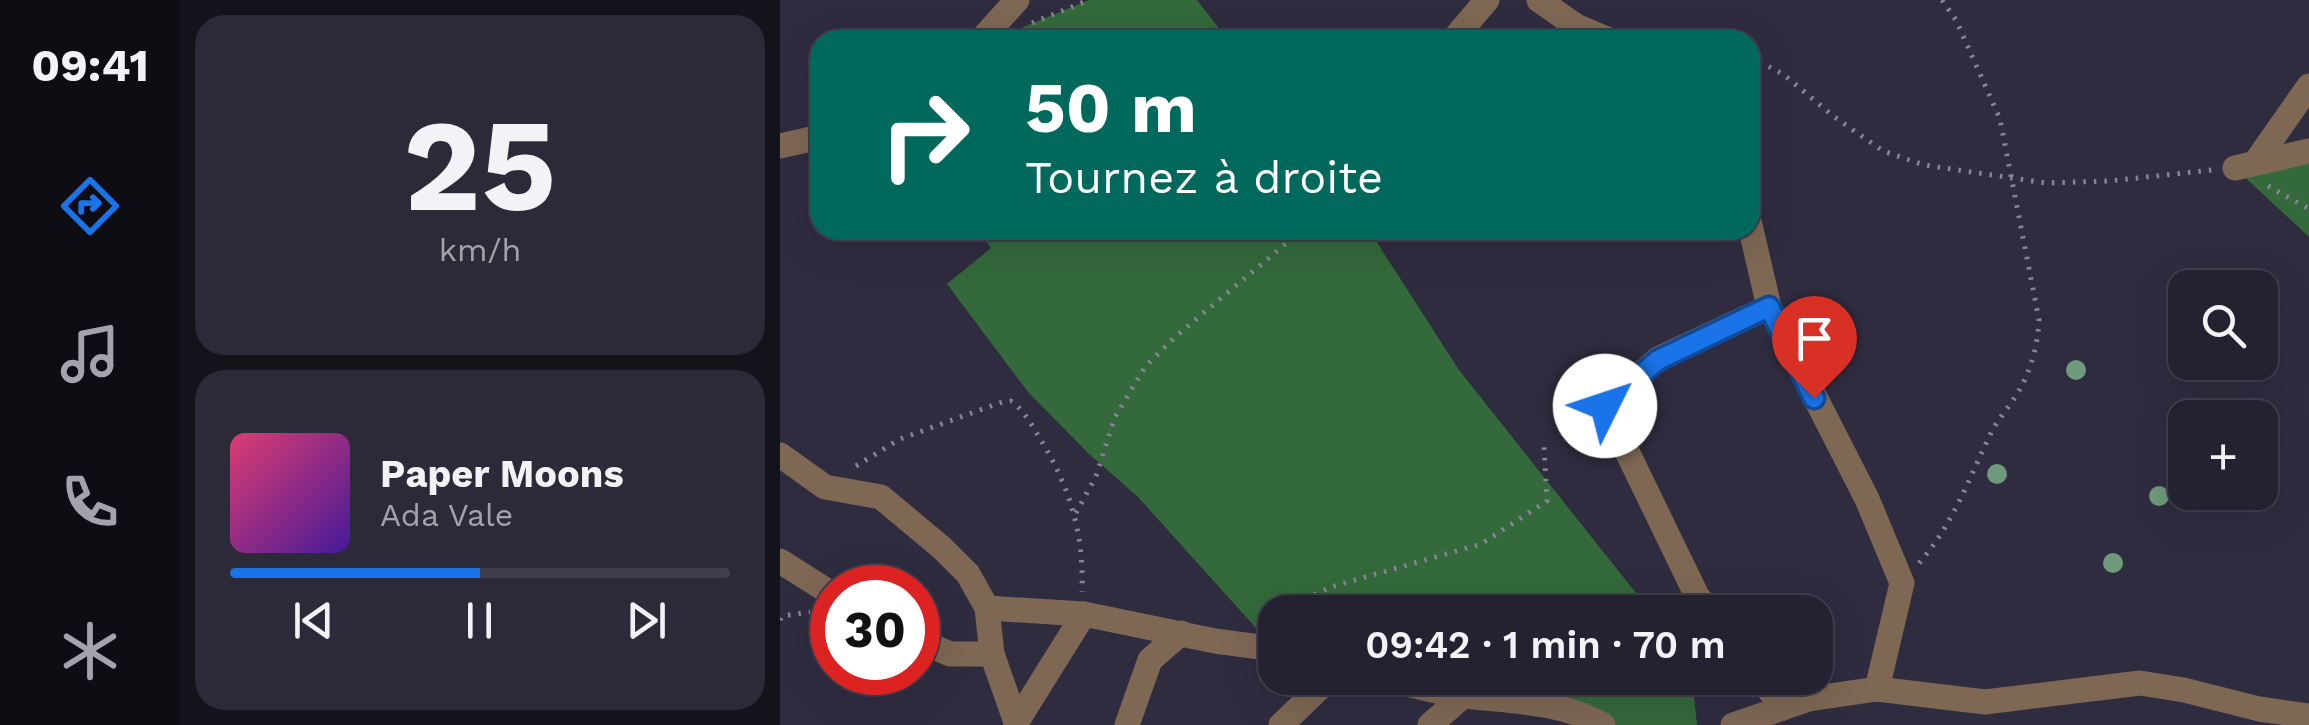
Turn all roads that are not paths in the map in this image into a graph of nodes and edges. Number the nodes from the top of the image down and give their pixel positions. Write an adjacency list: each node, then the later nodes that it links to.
1 (1017, 0): 4 (street)
2 (1487, 0): 5 (street)
3 (1539, 0): 6 (street)
4 (990, 30)
5 (1462, 30)
6 (1585, 30)
7 (2309, 86): 10 (street)
8 (810, 138): 9 (street)
9 (780, 146)
10 (2309, 151)
11 (1753, 240): 12 (street)
12 (1769, 307): 16 (street); 23 (street)
13 (780, 455): 17 (street)
14 (780, 561): 15 (street)
15 (810, 589)
16 (1697, 595)
17 (986, 608): 18 (street); 22 (street)
18 (1084, 614): 19 (street); 30 (street)
19 (1181, 632): 20 (street); 31 (street)
20 (1258, 647)
21 (940, 650): 22 (street)
22 (992, 654): 30 (street)
23 (1877, 688): 28 (street); 29 (street)
24 (1312, 695): 32 (street)
25 (1458, 695): 27 (street)
26 (1773, 695): 28 (street)
27 (1463, 696): 33 (street); 34 (street)
28 (1783, 708): 35 (street)
29 (2309, 716)
30 (1016, 724)
31 (1127, 725)
32 (1281, 725)
33 (1430, 725)
34 (1604, 725)
35 (1733, 725)

